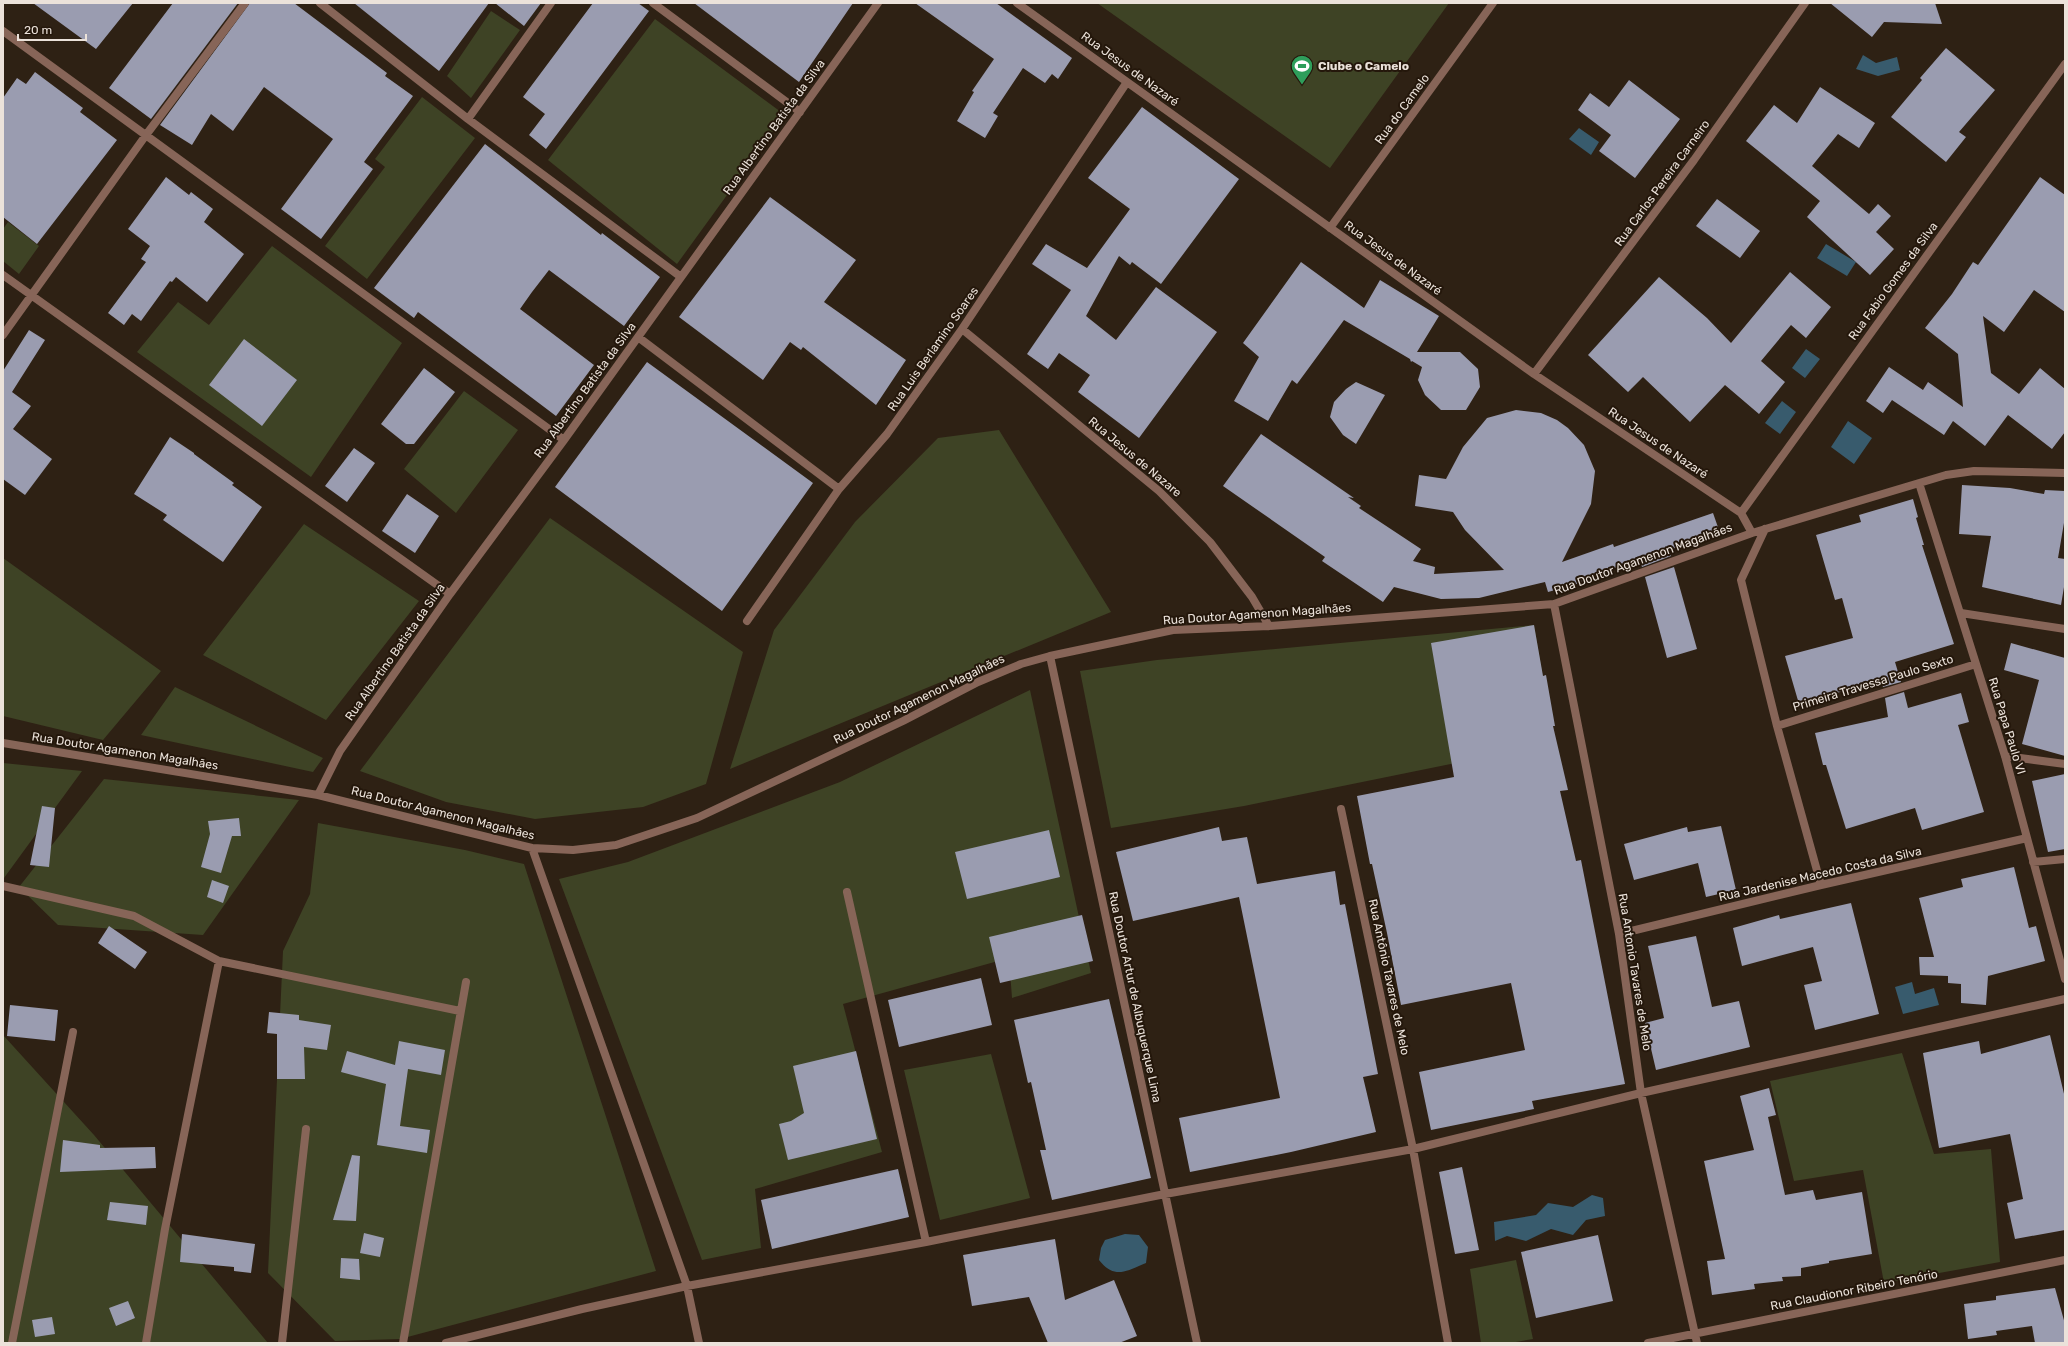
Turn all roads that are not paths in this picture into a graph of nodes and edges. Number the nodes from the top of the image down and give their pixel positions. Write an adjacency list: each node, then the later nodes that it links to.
1 (246, 3): 14 (street)
2 (320, 3): 13 (street)
3 (551, 3): 13 (street)
4 (653, 3): 12 (street)
5 (878, 3): 12 (street, Rua Albertino Batista da Silva)
6 (1017, 3): 11 (street, Rua Jesus de Nazaré)
7 (1493, 3): 15 (street, Rua do Camelo)
8 (1805, 3): 22 (street, Rua Carlos Pereira Carneiro)
9 (3, 30): 14 (street)
10 (2065, 64): 27 (street, Rua Fabio Gomes da Silva)
11 (1127, 82): 15 (street, Rua Jesus de Nazaré); 19 (street, Rua Luis Berlamino Soares)
12 (800, 112): 17 (street, Rua Albertino Batista da Silva)
13 (468, 119): 17 (street)
14 (146, 135): 18 (street); 23 (street)
15 (1330, 228): 22 (street, Rua Jesus de Nazaré)
16 (3, 275): 18 (street)
17 (681, 277): 21 (street, Rua Albertino Batista da Silva)
18 (32, 296): 20 (street); 30 (street)
19 (962, 329): 26 (street, Rua Luis Berlamino Soares); 34 (street, Rua Jesus de Nazare)
20 (3, 335)
21 (638, 337): 23 (street, Rua Albertino Batista da Silva); 26 (street)
22 (1534, 374): 27 (street, Rua Jesus de Nazaré)
23 (564, 440): 30 (street, Rua Albertino Batista da Silva)
24 (2065, 473): 25 (street, Rua Doutor Agamenon Magalhães)
25 (1919, 483): 28 (street, Rua Doutor Agamenon Magalhães); 32 (street, Rua Papa Paulo VI)
26 (839, 488): 33 (street, Rua Luis Berlamino Soares)
27 (1741, 513): 29 (street, Rua Jesus de Nazaré)
28 (1765, 529): 29 (street, Rua Doutor Agamenon Magalhães); 38 (street)
29 (1752, 533): 31 (street, Rua Doutor Agamenon Magalhães)
30 (450, 594): 42 (street, Rua Albertino Batista da Silva)
31 (1554, 604): 34 (street, Rua Doutor Agamenon Magalhães); 51 (street, Rua Antonio Tavares de Melo)
32 (1961, 613): 35 (street); 37 (street, Rua Papa Paulo VI)
33 (747, 621)
34 (1269, 626): 36 (street, Rua Doutor Agamenon Magalhães)
35 (2065, 629)
36 (1050, 656): 45 (street, Rua Doutor Agamenon Magalhães); 61 (street, Rua Doutor Artur de Albuquerque Lima)
37 (1976, 664): 38 (street, Primeira Travessa Paulo Sexto); 40 (street, Rua Papa Paulo VI)
38 (1777, 726): 48 (street)
39 (3, 743): 42 (street, Rua Doutor Agamenon Magalhães)
40 (2006, 756): 41 (street); 44 (street, Rua Papa Paulo VI)
41 (2065, 764)
42 (318, 795): 45 (street, Rua Doutor Agamenon Magalhães)
43 (1341, 810): 60 (street, Rua Antônio Tavares de Melo)
44 (2027, 838): 47 (street, Rua Papa Paulo VI); 48 (street, Rua Jardenise Macedo Costa da Silva)
45 (532, 848): 64 (street)
46 (2065, 858): 47 (street)
47 (2033, 862): 53 (street, Rua Papa Paulo VI)
48 (1821, 885): 51 (street, Rua Jardenise Macedo Costa da Silva)
49 (3, 886): 52 (street)
50 (847, 892): 62 (street)
51 (1619, 934): 58 (street, Rua Antonio Tavares de Melo)
52 (219, 961): 56 (street); 67 (street)
53 (2065, 979)
54 (466, 982): 56 (street)
55 (2065, 1000): 58 (street)
56 (460, 1011): 69 (street)
57 (73, 1032): 66 (street)
58 (1641, 1093): 60 (street); 65 (street, Rua Antonio Tavares de Melo)
59 (306, 1129): 68 (street)
60 (1413, 1149): 61 (street); 73 (street, Rua Antônio Tavares de Melo)
61 (1166, 1194): 62 (street); 72 (street, Rua Doutor Artur de Albuquerque Lima)
62 (926, 1242): 64 (street)
63 (2065, 1260): 65 (street, Rua Claudionor Ribeiro Tenório)
64 (687, 1286): 70 (street); 71 (street)
65 (1695, 1333): 74 (street, Rua Claudionor Ribeiro Tenório); 75 (street, Rua Antonio Tavares de Melo)
66 (12, 1343)
67 (146, 1343)
68 (282, 1343)
69 (403, 1343)
70 (446, 1343)
71 (699, 1343)
72 (1197, 1343)
73 (1448, 1343)
74 (1648, 1343)
75 (1697, 1343)

